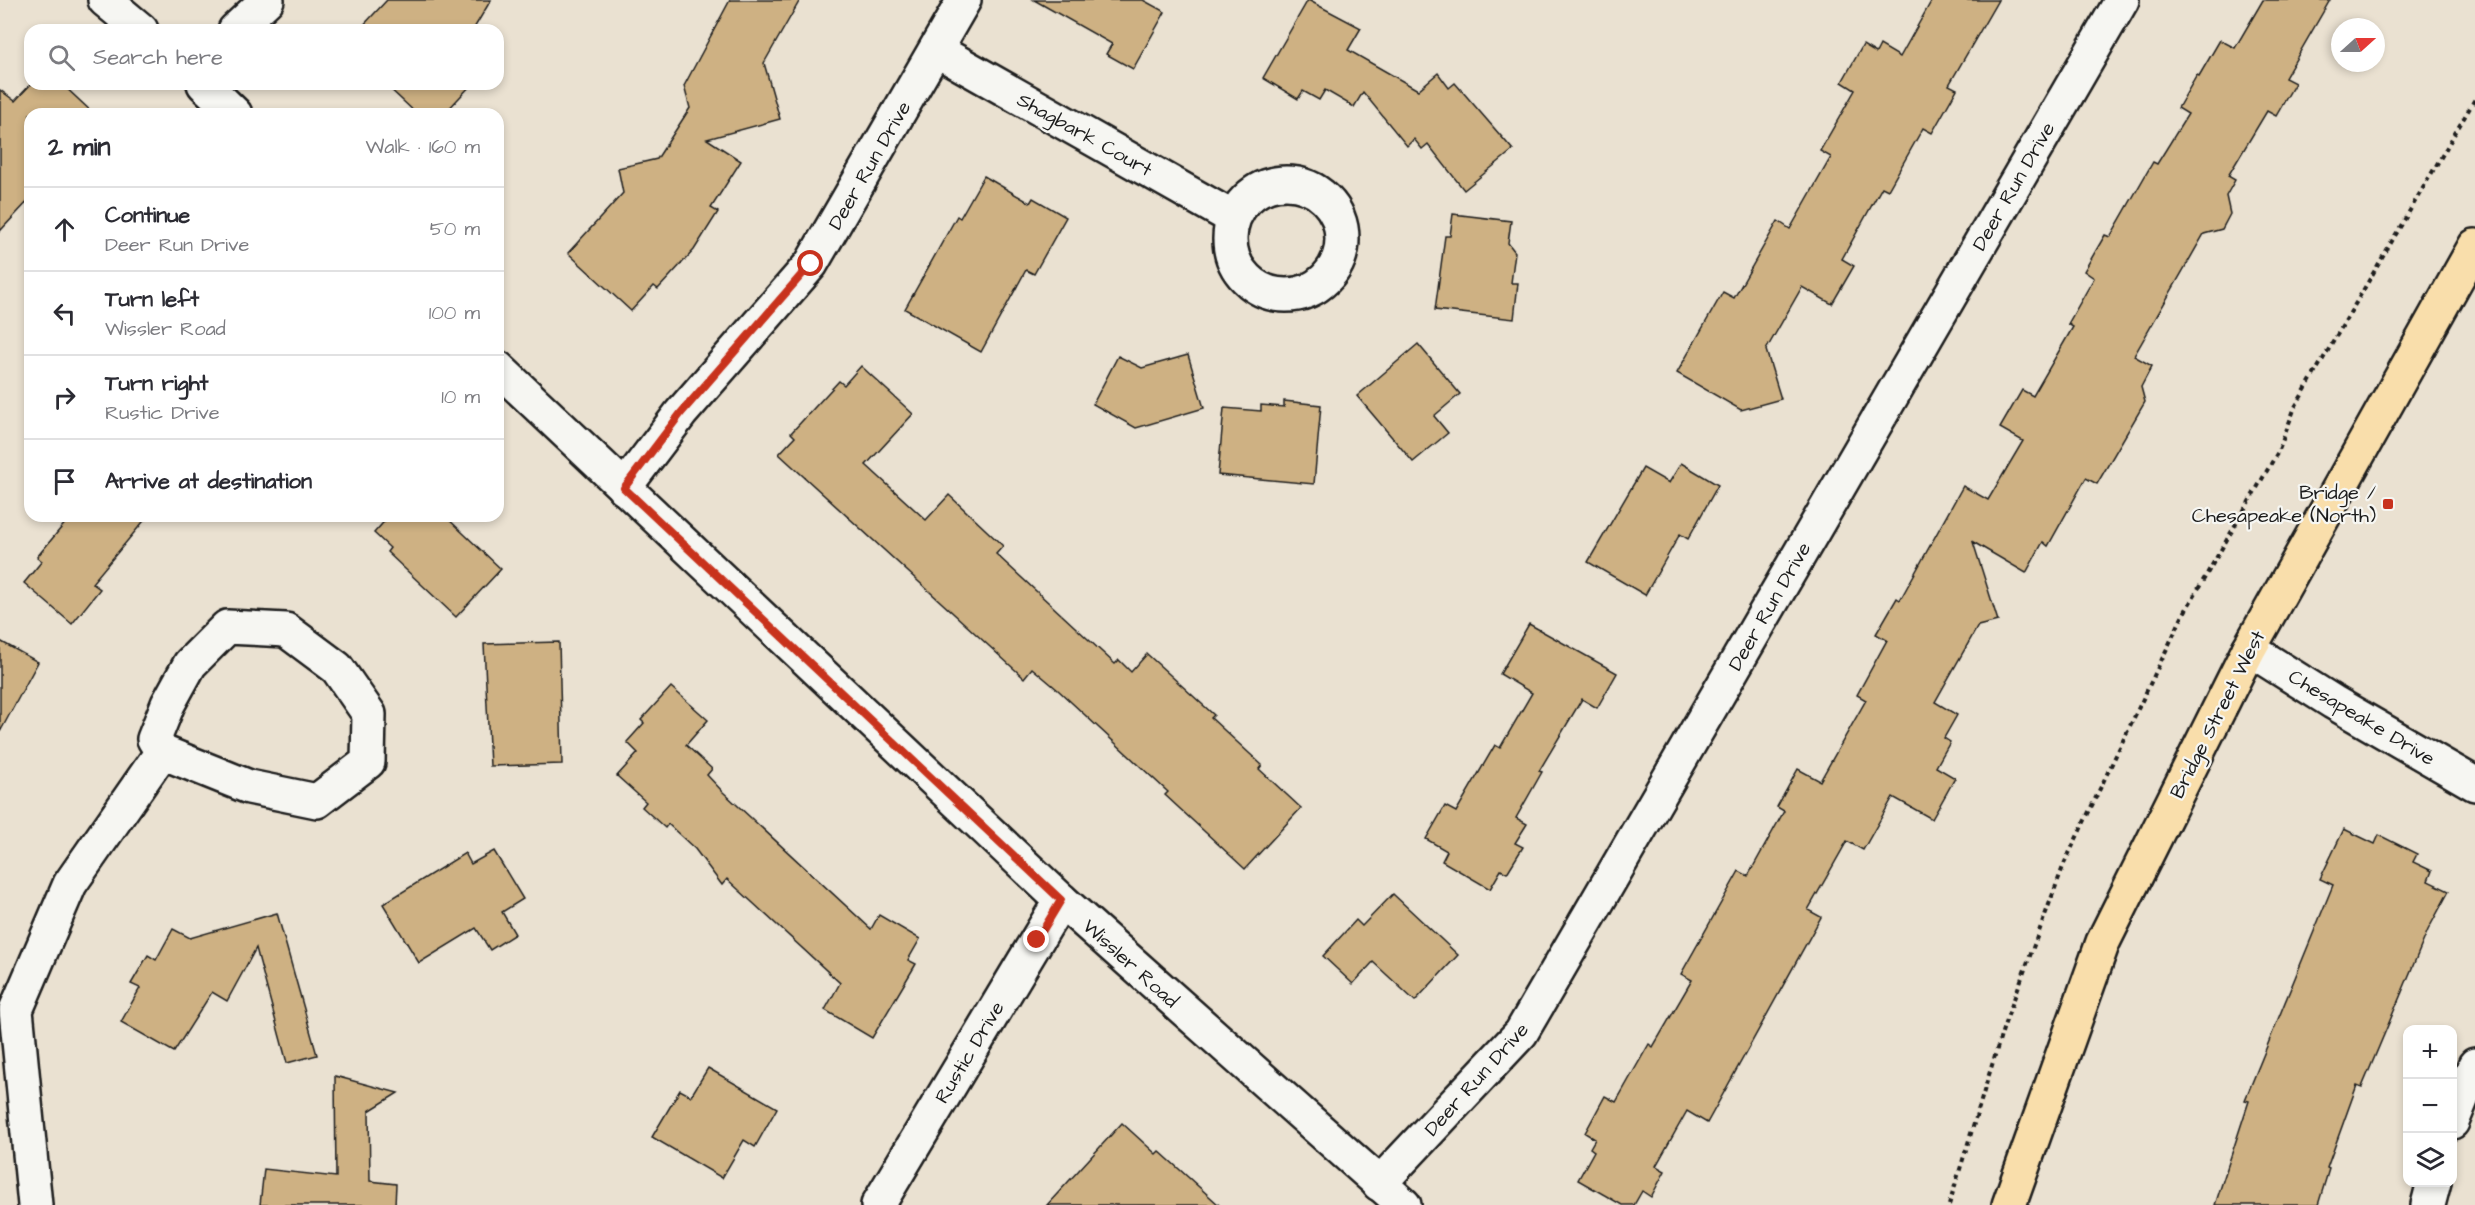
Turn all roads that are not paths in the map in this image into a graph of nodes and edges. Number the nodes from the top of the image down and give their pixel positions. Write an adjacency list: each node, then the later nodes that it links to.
1 (105, 0): 5 (street)
2 (267, 0): 6 (street)
3 (964, 0): 7 (street, Deer Run Drive)
4 (2122, 0): 20 (street, Deer Run Drive)
5 (134, 24)
6 (242, 24)
7 (936, 50): 10 (street, Shagbark Court); 13 (street, Deer Run Drive)
8 (210, 90): 9 (street)
9 (229, 108)
10 (1233, 218)
11 (2475, 246): 14 (main road, Bridge Street West)
12 (504, 374): 13 (street, Wissler Road)
13 (624, 488): 17 (street, Wissler Road)
14 (2249, 649): 16 (street, Chesapeake Drive); 25 (main road, Bridge Street West)
15 (162, 752): 15 (street); 22 (street)
16 (2475, 784)
17 (1061, 900): 20 (street, Wissler Road); 23 (street, Rustic Drive)
18 (2475, 1065): 19 (street)
19 (2457, 1110)
20 (1379, 1184): 24 (street, Wissler Road)
21 (2433, 1187): 26 (street)
22 (35, 1205)
23 (878, 1205)
24 (1404, 1205)
25 (2009, 1205)
26 (2428, 1205)

